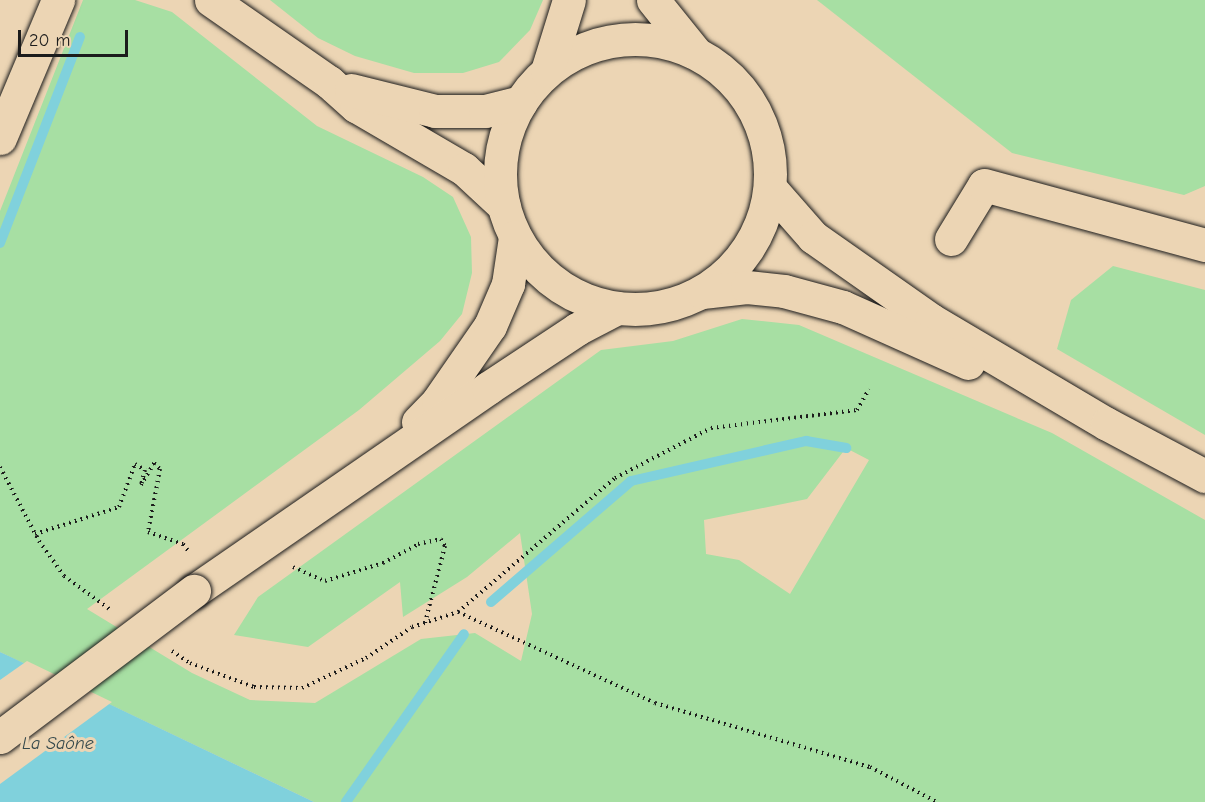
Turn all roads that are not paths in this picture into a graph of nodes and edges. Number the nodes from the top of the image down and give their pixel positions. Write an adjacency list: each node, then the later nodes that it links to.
1 (58, 0): 9 (main road)
2 (211, 0): 7 (main road)
3 (569, 0): 6 (main road)
4 (653, 0): 5 (main road)
5 (694, 51): 6 (main road); 10 (main road)
6 (547, 70): 8 (main road)
7 (329, 82): 8 (main road); 11 (main road)
8 (521, 102): 11 (main road)
9 (0, 138)
10 (770, 188): 15 (main road); 17 (main road)
11 (504, 206): 12 (main road)
12 (515, 237): 16 (main road); 18 (main road)
13 (951, 240): 14 (main road)
14 (1205, 245)
15 (701, 292): 16 (main road); 17 (main road)
16 (617, 308): 18 (main road)
17 (1107, 424): 19 (main road)
18 (381, 460): 20 (main road, bridge)
19 (1205, 476)
20 (0, 737)

